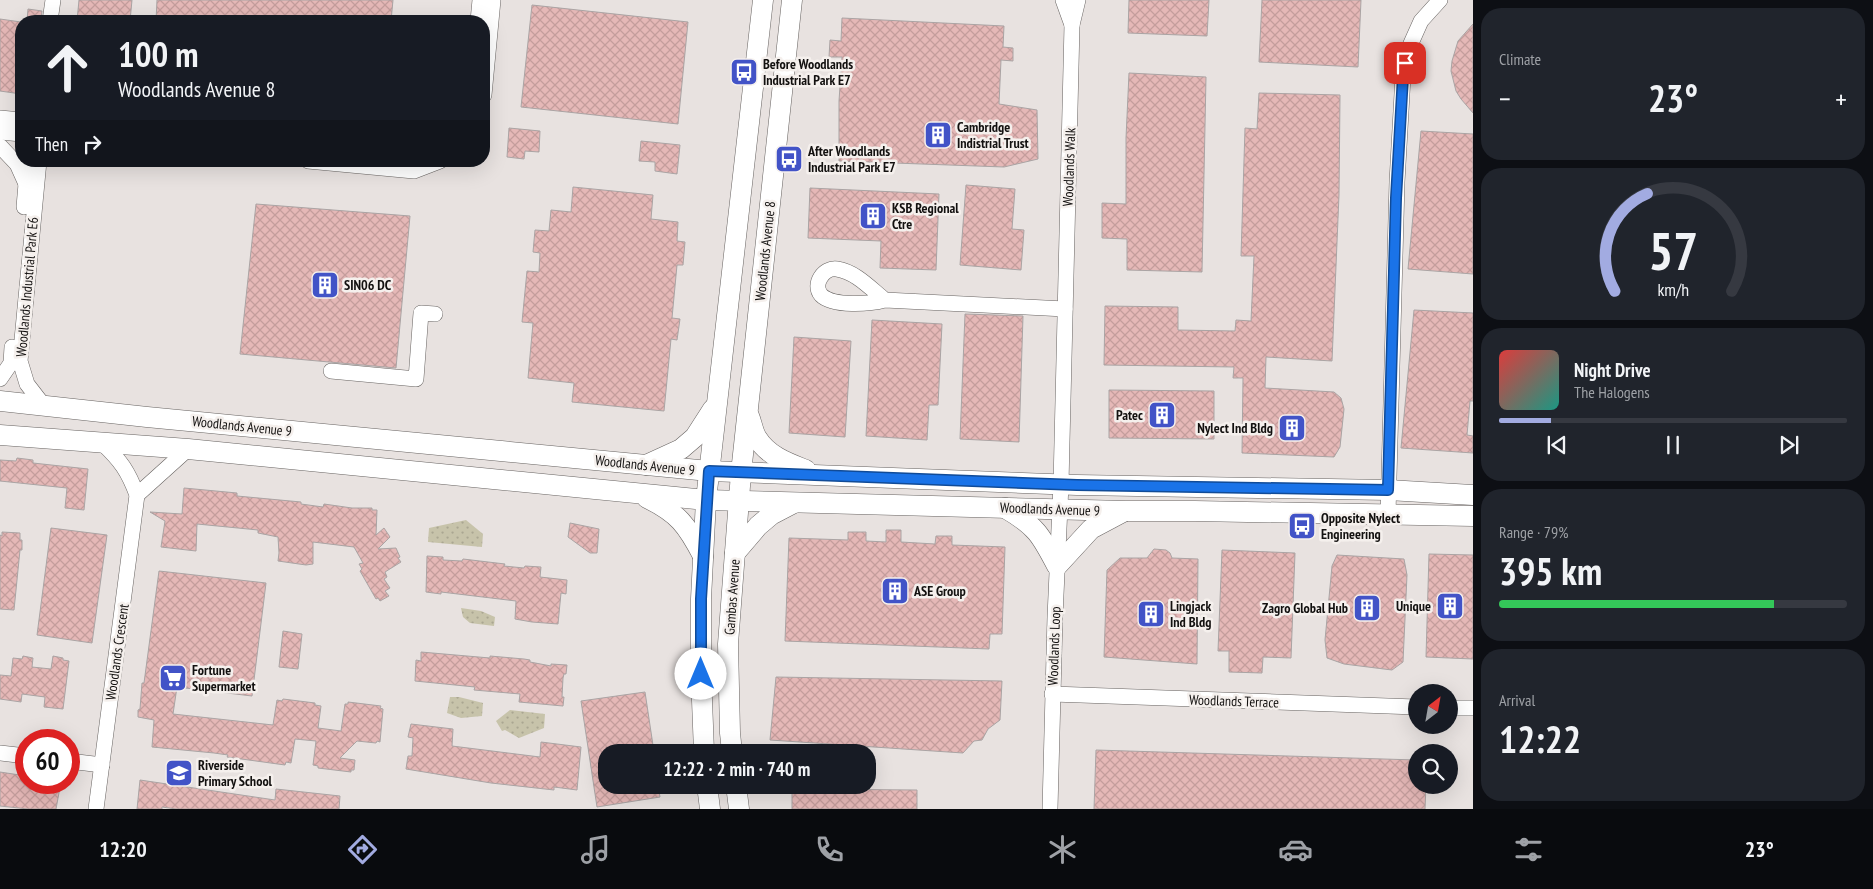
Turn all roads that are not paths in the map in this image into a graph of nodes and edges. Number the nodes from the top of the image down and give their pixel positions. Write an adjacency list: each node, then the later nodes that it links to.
1 (53, 0): 9 (street)
2 (480, 0): 10 (street)
3 (493, 0): 12 (street)
4 (763, 0): 31 (main road)
5 (792, 0): 33 (main road, Woodlands Avenue 8)
6 (1063, 0): 11 (street, Woodlands Walk)
7 (1078, 0): 11 (street, Woodlands Walk)
8 (1440, 0): 42 (street)
9 (51, 15)
10 (479, 15)
11 (1072, 24): 26 (street, Woodlands Walk)
12 (490, 32)
13 (0, 118): 14 (street)
14 (15, 119)
15 (0, 132): 16 (street)
16 (15, 133)
17 (0, 146): 18 (street)
18 (15, 163)
19 (18, 167): 24 (street)
20 (27, 167): 24 (street, Woodlands Industrial Park E6)
21 (38, 167): 32 (street, Woodlands Industrial Park E6)
22 (372, 167): 23 (street)
23 (424, 167)
24 (26, 184): 29 (street, Woodlands Industrial Park E6)
25 (885, 300): 26 (street)
26 (1065, 309): 41 (street, Woodlands Walk)
27 (435, 314): 28 (street)
28 (331, 371)
29 (0, 379)
30 (0, 401): 32 (main road, Woodlands Avenue 9)
31 (717, 402): 37 (main road); 38 (main road)
32 (44, 406): 37 (main road, Woodlands Avenue 9)
33 (748, 412): 39 (main road, Woodlands Avenue 8); 40 (main road)
34 (0, 435): 35 (main road, Woodlands Avenue 9)
35 (102, 443): 36 (main road, Woodlands Avenue 9); 44 (street, Woodlands Crescent)
36 (188, 450): 43 (main road, Woodlands Avenue 9); 44 (street)
37 (646, 465): 38 (main road, Woodlands Avenue 9)
38 (709, 471): 39 (main road, Woodlands Avenue 9); 46 (main road)
39 (741, 473): 40 (main road, Woodlands Avenue 9); 47 (main road, Woodlands Avenue 8)
40 (820, 476): 41 (main road, Woodlands Avenue 9)
41 (1061, 484): 42 (main road, Woodlands Avenue 9); 50 (street, Woodlands Loop)
42 (1388, 490): 45 (main road, Woodlands Avenue 9); 52 (street)
43 (637, 493): 46 (main road, Woodlands Avenue 9); 55 (main road)
44 (137, 495): 66 (street, Woodlands Crescent)
45 (1473, 495)
46 (706, 500): 47 (main road, Woodlands Avenue 9); 55 (main road, Gambas Avenue)
47 (740, 501): 48 (main road, Woodlands Avenue 9); 54 (main road, Gambas Avenue)
48 (796, 503): 49 (main road, Woodlands Avenue 9); 54 (main road)
49 (1004, 507): 50 (main road, Woodlands Avenue 9); 56 (main road)
50 (1059, 509): 51 (main road, Woodlands Avenue 9); 56 (street, Woodlands Loop)
51 (1125, 511): 52 (main road, Woodlands Avenue 9); 56 (main road)
52 (1388, 514): 53 (main road, Woodlands Avenue 9)
53 (1473, 516)
54 (735, 553): 62 (main road, Gambas Avenue)
55 (703, 556): 61 (main road, Gambas Avenue)
56 (1057, 566): 57 (street, Woodlands Loop)
57 (1052, 694): 58 (street, Woodlands Terrace); 72 (street, Woodlands Loop)
58 (1408, 707)
59 (1458, 708): 60 (street)
60 (1473, 708)
61 (704, 744)
62 (731, 744)
63 (0, 753): 64 (street)
64 (15, 755)
65 (80, 762): 66 (street)
66 (102, 765): 69 (street, Woodlands Crescent)
67 (708, 794): 70 (main road)
68 (737, 794): 71 (main road)
69 (96, 809)
70 (710, 809)
71 (739, 809)
72 (1050, 809)

